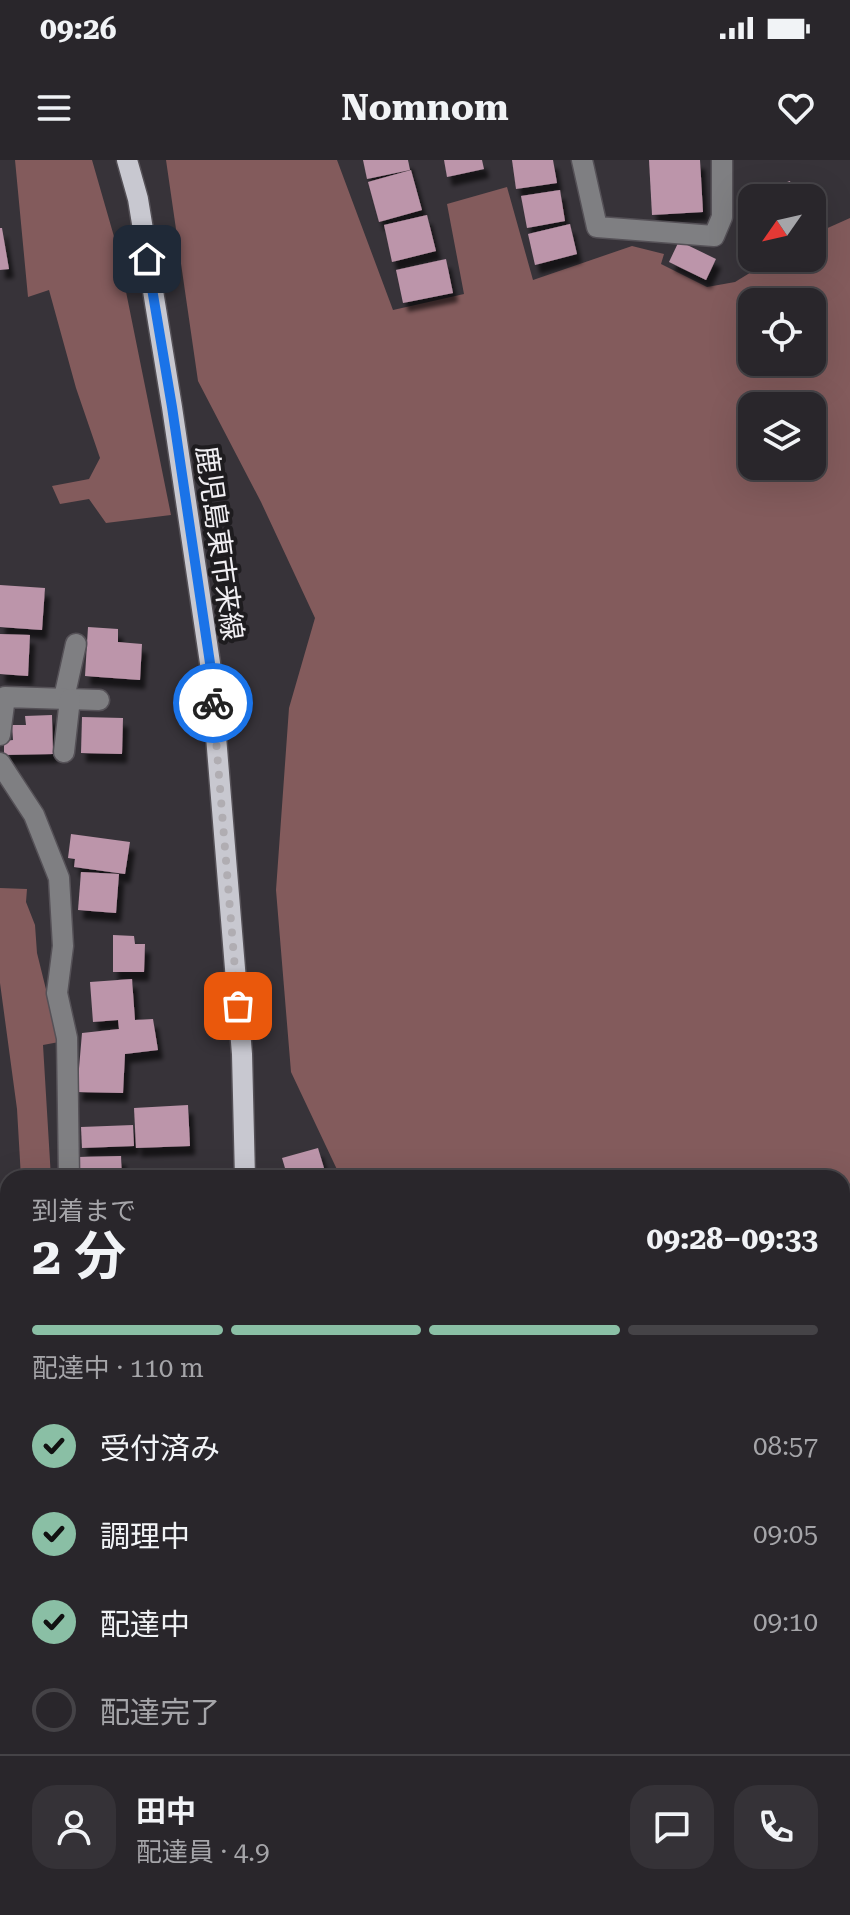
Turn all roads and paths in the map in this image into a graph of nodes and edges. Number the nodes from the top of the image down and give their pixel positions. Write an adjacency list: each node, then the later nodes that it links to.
1 (127, 160): 11 (main road, 鹿児島東市来線)
2 (582, 160): 3 (street)
3 (722, 160)
4 (76, 644): 5 (street)
5 (67, 698): 6 (street); 7 (street); 8 (street)
6 (99, 700)
7 (0, 735)
8 (64, 752)
9 (0, 763): 10 (street)
10 (69, 1170)
11 (245, 1170)

